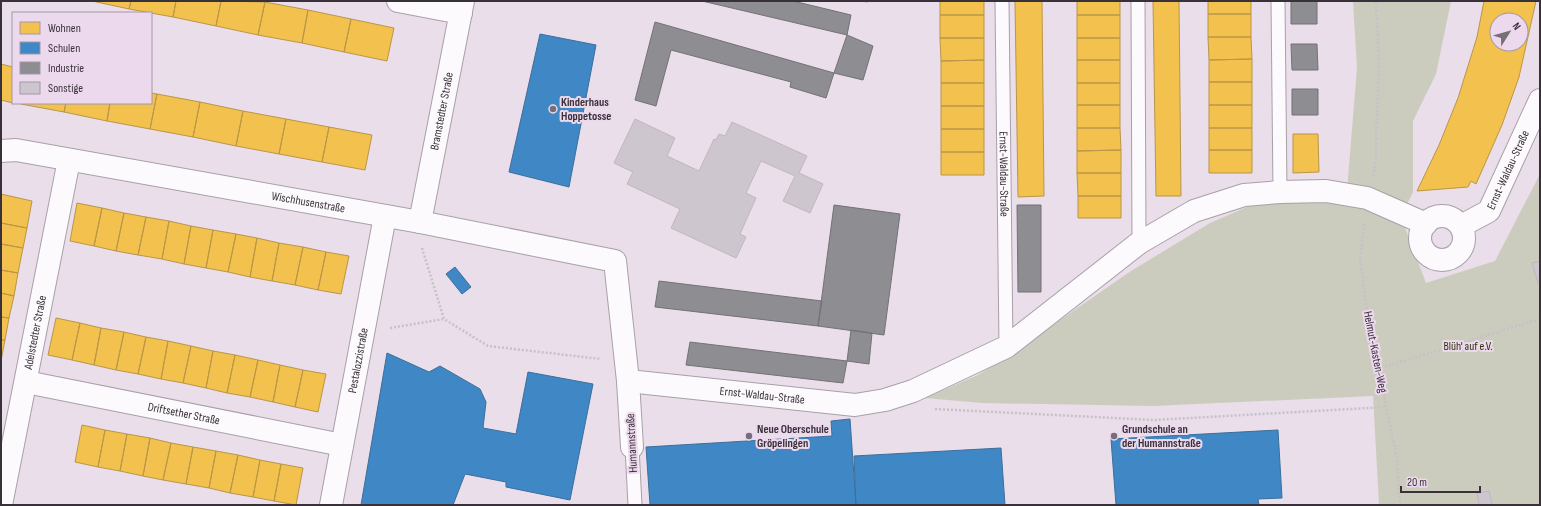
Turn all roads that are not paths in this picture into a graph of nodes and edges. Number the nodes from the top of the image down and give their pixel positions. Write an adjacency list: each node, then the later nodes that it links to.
1 (398, 1): 5 (street)
2 (1002, 1): 15 (lane, Ernst-Waldau-Straße)
3 (1138, 1): 14 (lane)
4 (1278, 1): 9 (lane)
5 (462, 7): 11 (street, Bramstedter Straße)
6 (1540, 100): 13 (street, Ernst-Waldau-Straße)
7 (1, 151): 8 (street, Wischhusenstraße)
8 (69, 160): 10 (street, Wischhusenstraße); 17 (street, Adelstedter Straße)
9 (1280, 192): 12 (street, Ernst-Waldau-Straße); 14 (street, Ernst-Waldau-Straße)
10 (385, 216): 11 (street, Wischhusenstraße); 18 (street, Pestalozzistraße)
11 (417, 221): 16 (street, Wischhusenstraße)
12 (1426, 224): 13 (street); 13 (street)
13 (1461, 226)
14 (1139, 243): 15 (street, Ernst-Waldau-Straße)
15 (1006, 347): 16 (street, Ernst-Waldau-Straße)
16 (627, 372): 19 (street, Humannstraße)
17 (26, 382): 18 (street, Driftsether Straße); 20 (street, Adelstedter Straße)
18 (342, 445): 21 (street, Pestalozzistraße)
19 (632, 447): 22 (lane, Humannstraße)
20 (1, 505)
21 (331, 505)
22 (635, 505)

